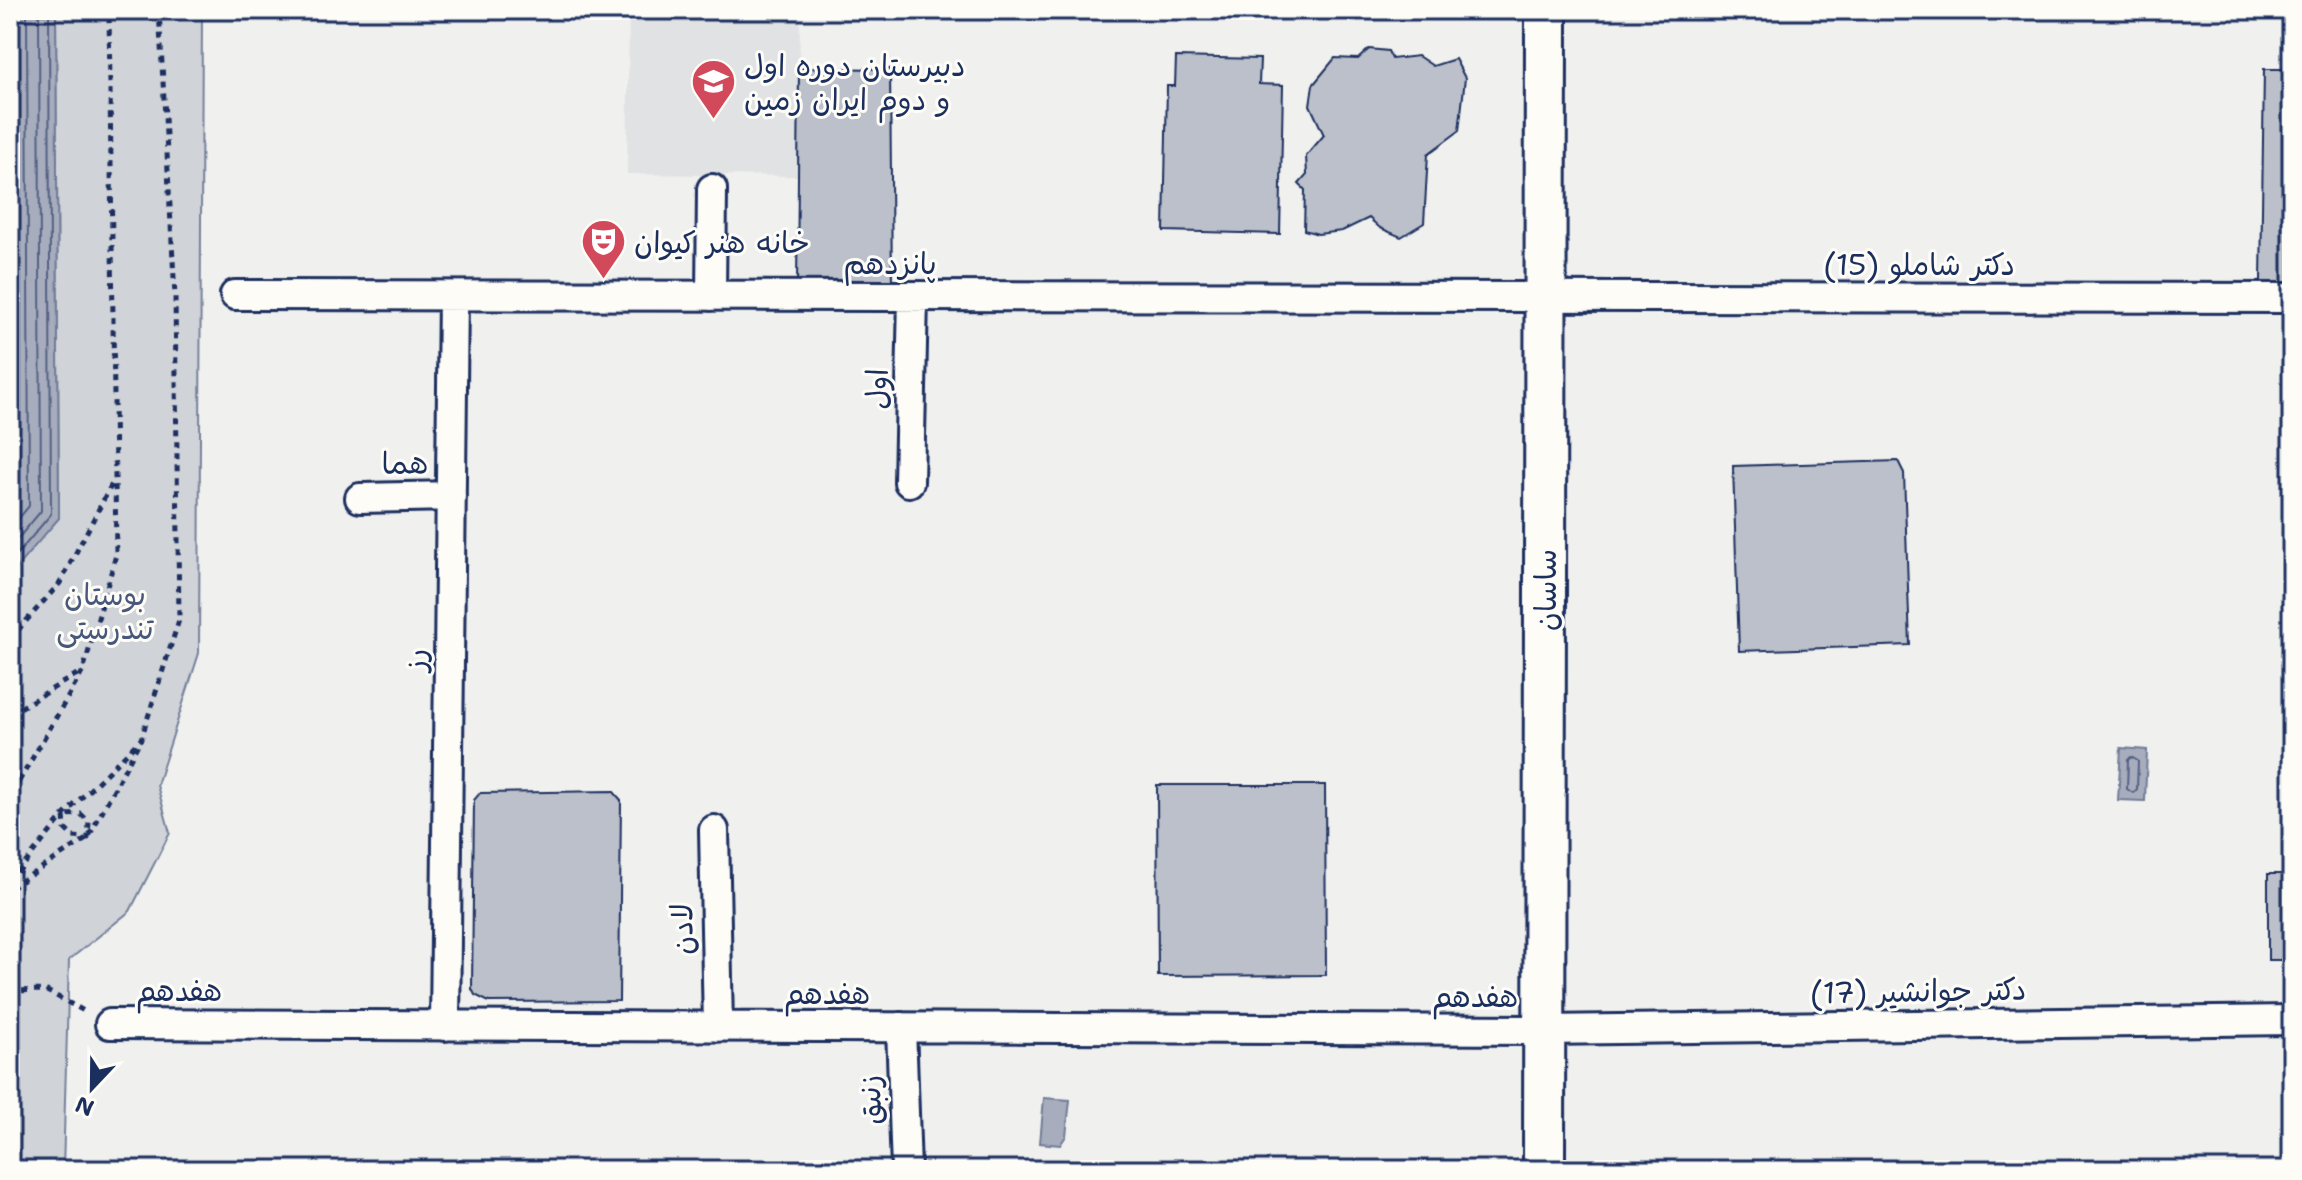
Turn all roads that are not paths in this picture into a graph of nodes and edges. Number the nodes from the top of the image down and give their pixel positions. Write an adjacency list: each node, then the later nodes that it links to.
1 (1546, 10): 8 (street, ساسان)
2 (712, 189): 5 (street)
3 (235, 295): 4 (street, پانزدهم)
4 (453, 296): 5 (street, پانزدهم); 10 (street, رز)
5 (711, 296): 6 (street, پانزدهم)
6 (913, 297): 8 (street, پانزدهم); 9 (street, اول)
7 (2292, 298): 8 (street, دکتر شاملو (15))
8 (1545, 299): 18 (street, ساسان)
9 (909, 482)
10 (451, 496): 11 (street, هما); 15 (street, رز)
11 (360, 498)
12 (714, 830): 16 (street, لادن)
13 (2292, 1020): 18 (street, دکتر جوانشیر (17))
14 (110, 1024): 15 (street, هفدهم)
15 (445, 1026): 16 (street, هفدهم)
16 (718, 1027): 17 (street, هفدهم)
17 (901, 1027): 18 (street, هفدهم); 19 (street, زنبق)
18 (1544, 1030): 20 (street, ساسان)
19 (906, 1170)
20 (1544, 1170)

